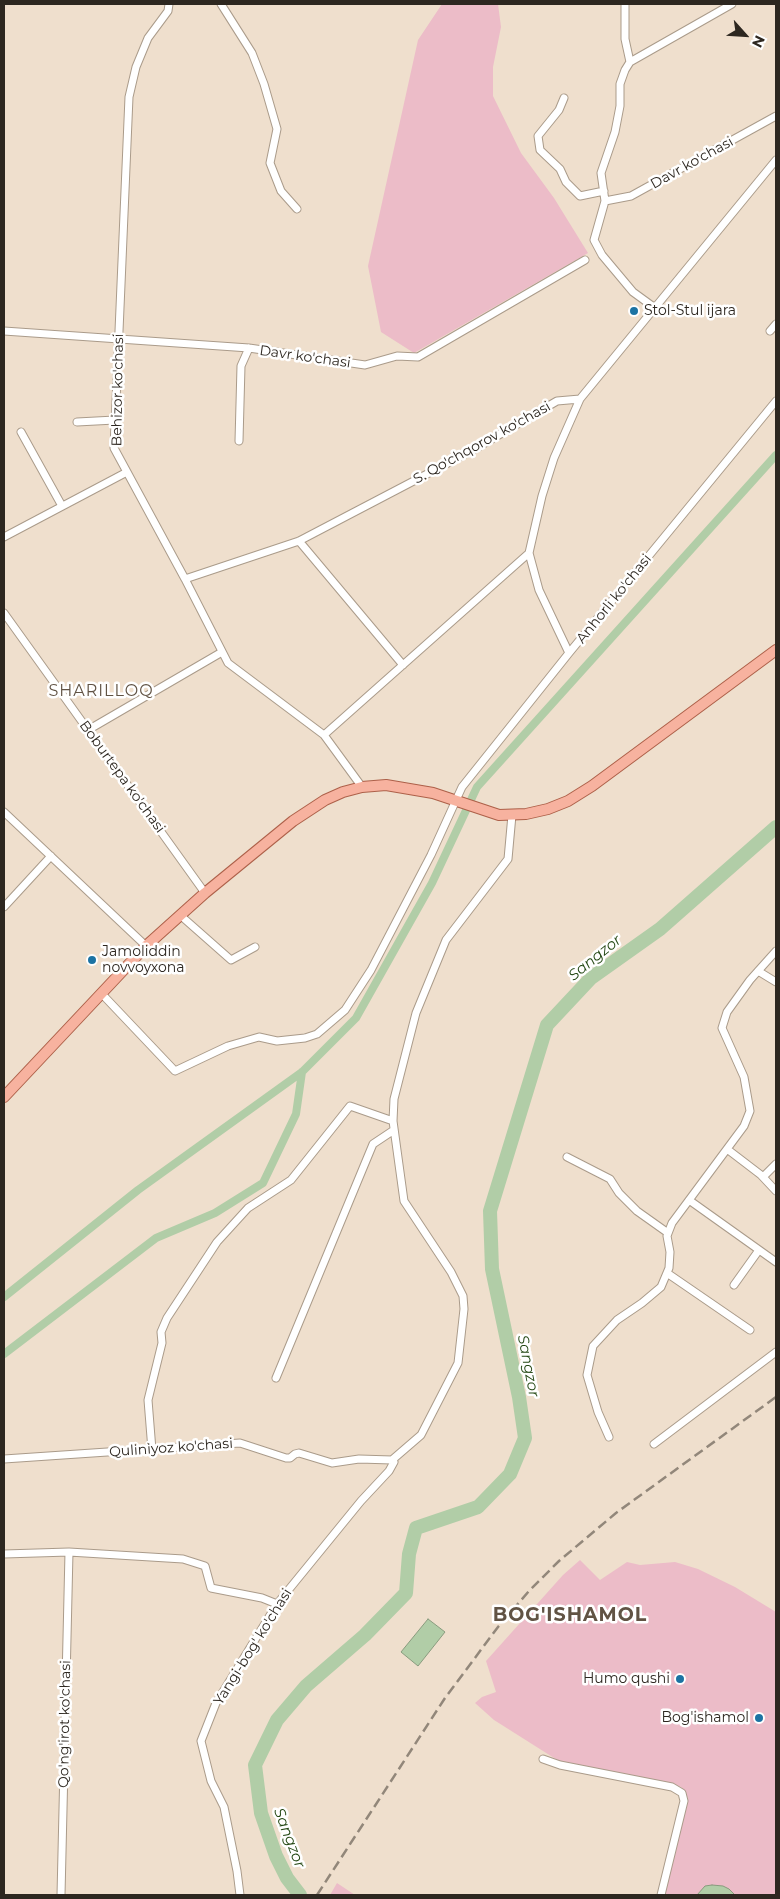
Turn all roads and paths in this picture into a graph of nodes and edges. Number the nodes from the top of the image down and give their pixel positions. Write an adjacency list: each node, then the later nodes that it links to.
1 (169, 4): 17 (street, Behizor ko'chasi)
2 (221, 4): 11 (street)
3 (625, 4): 5 (street)
4 (732, 4): 5 (street)
5 (630, 62): 9 (street)
6 (564, 98): 9 (street)
7 (776, 116): 10 (street, Davr ko'chasi)
8 (776, 160): 13 (street)
9 (604, 192): 10 (street)
10 (605, 201): 13 (street)
11 (297, 209)
12 (585, 260): 18 (street, Davr ko'chasi)
13 (655, 308): 19 (street)
14 (776, 324): 16 (street)
15 (4, 331): 17 (street, Davr ko'chasi)
16 (770, 331)
17 (118, 340): 18 (street, Davr ko'chasi); 21 (street, Behizor ko'chasi)
18 (249, 348): 24 (street)
19 (580, 399): 28 (street, S. Qo'chqorov ko'chasi); 29 (street)
20 (776, 401): 34 (street, Anhorli ko'chasi)
21 (115, 420): 22 (street); 25 (street, Behizor ko'chasi)
22 (77, 422)
23 (21, 432): 26 (street)
24 (239, 441)
25 (127, 472): 26 (street); 30 (street, Behizor ko'chasi)
26 (62, 506): 27 (street)
27 (4, 536)
28 (299, 541): 30 (street, S. Qo'chqorov ko'chasi); 35 (street)
29 (529, 553): 34 (street); 35 (street)
30 (185, 579): 33 (street, Behizor ko'chasi)
31 (4, 612): 36 (street, Boburtepa ko'chasi)
32 (776, 650): 41 (main road)
33 (222, 652): 36 (street); 37 (street, Behizor ko'chasi)
34 (569, 653): 39 (street, Anhorli ko'chasi)
35 (403, 665): 37 (street)
36 (88, 730): 43 (street, Boburtepa ko'chasi)
37 (324, 735): 38 (street, Behizor ko'chasi)
38 (362, 787): 39 (main road); 43 (main road)
39 (456, 800): 41 (main road); 51 (street, Anhorli ko'chasi)
40 (4, 812): 42 (street)
41 (512, 815): 53 (street)
42 (51, 856): 44 (street); 46 (street)
43 (205, 893): 45 (main road)
44 (4, 907)
45 (180, 915): 46 (main road); 47 (street)
46 (146, 946): 51 (main road)
47 (255, 947)
48 (776, 951): 49 (street)
49 (758, 971): 50 (street); 55 (street)
50 (776, 982)
51 (101, 994): 52 (main road)
52 (4, 1097)
53 (393, 1121): 54 (street); 71 (street)
54 (394, 1130): 68 (street); 73 (street)
55 (727, 1149): 58 (street); 60 (street)
56 (567, 1157): 61 (street)
57 (776, 1164): 58 (street)
58 (763, 1177): 59 (street)
59 (776, 1191)
60 (689, 1200): 61 (street); 62 (street)
61 (668, 1233): 64 (street)
62 (759, 1250): 63 (street); 65 (street)
63 (776, 1262)
64 (667, 1273): 66 (street); 69 (street)
65 (734, 1285)
66 (750, 1330)
67 (776, 1352): 70 (street)
68 (276, 1378)
69 (609, 1437)
70 (654, 1444)
71 (152, 1450): 72 (street, Quliniyoz ko'chasi); 73 (street, Quliniyoz ko'chasi)
72 (4, 1459)
73 (392, 1460): 76 (street, Yangi-bog' ko'chasi)
74 (69, 1552): 75 (street); 76 (street); 78 (street, Qo'ng'irot ko'chasi)
75 (4, 1554)
76 (277, 1604): 79 (street, Yangi-bog' ko'chasi)
77 (543, 1759): 80 (street)
78 (61, 1895)
79 (240, 1895)
80 (661, 1895)

